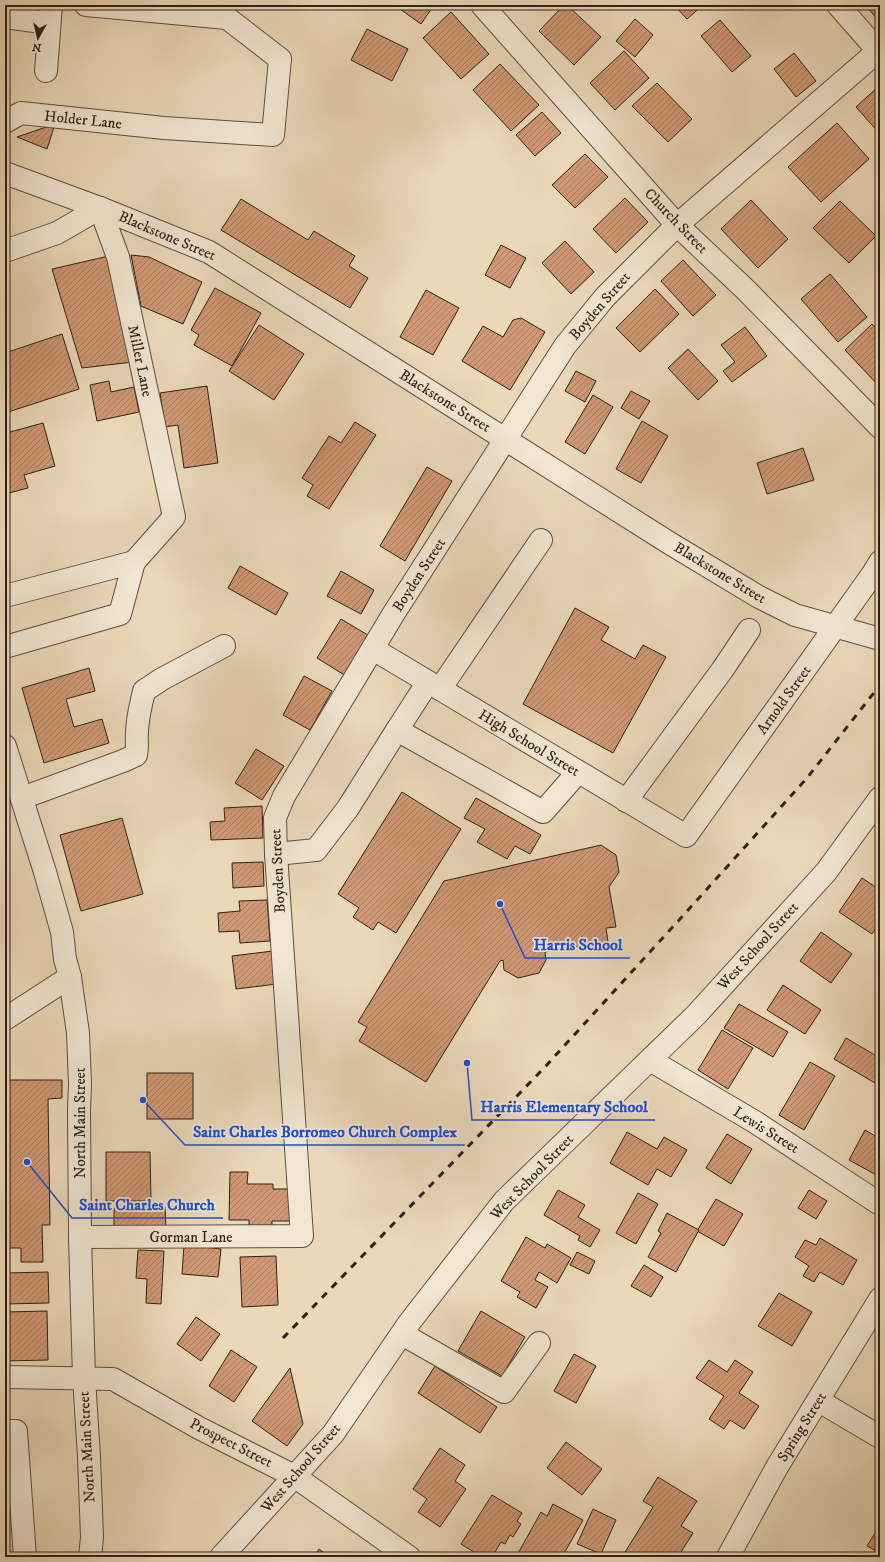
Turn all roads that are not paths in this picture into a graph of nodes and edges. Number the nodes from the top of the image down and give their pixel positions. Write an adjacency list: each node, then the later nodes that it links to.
1 (86, 5): 8 (street, Holder Lane)
2 (482, 5): 11 (street, Church Street)
3 (838, 5): 6 (street)
4 (50, 14): 5 (street); 7 (street)
5 (5, 17)
6 (879, 52): 11 (street, Boyden Street)
7 (46, 71)
8 (5, 122)
9 (5, 173): 10 (street, Blackstone Street)
10 (100, 208): 12 (street); 14 (street, Blackstone Street); 16 (street, Miller Lane)
11 (677, 225): 13 (street, Church Street); 14 (street, Boyden Street)
12 (5, 251)
13 (880, 428)
14 (506, 439): 19 (street, Blackstone Street); 24 (street, Boyden Street)
15 (541, 540): 25 (street)
16 (134, 562): 18 (street); 22 (street)
17 (880, 562): 19 (street, Arnold Street)
18 (5, 596)
19 (835, 628): 21 (street, Blackstone Street); 32 (street, Arnold Street)
20 (749, 630): 31 (street)
21 (878, 639)
22 (5, 646)
23 (224, 646): 29 (street)
24 (373, 649): 25 (street, High School Street); 33 (street, Boyden Street)
25 (434, 686): 26 (street); 28 (street, High School Street)
26 (397, 730): 28 (street); 33 (street)
27 (5, 746): 29 (street, North Main Street)
28 (578, 772): 31 (street, High School Street)
29 (22, 798): 34 (street, North Main Street)
30 (880, 798): 36 (street, West School Street)
31 (626, 800): 32 (street, High School Street)
32 (686, 836)
33 (276, 854): 38 (street, Boyden Street)
34 (70, 977): 35 (street); 39 (street, North Main Street)
35 (5, 1019)
36 (650, 1060): 37 (street, Lewis Street); 41 (street, West School Street)
37 (880, 1204)
38 (302, 1236): 39 (street, Gorman Lane)
39 (80, 1238): 44 (street, North Main Street)
40 (880, 1299): 45 (street, Spring Street)
41 (402, 1334): 42 (street); 48 (street, West School Street)
42 (539, 1343)
43 (5, 1377): 44 (street, Prospect Street)
44 (84, 1378): 48 (street, Prospect Street); 50 (street, North Main Street)
45 (819, 1401): 47 (street); 53 (street, Spring Street)
46 (5, 1431): 49 (street)
47 (880, 1437)
48 (294, 1476): 51 (street, West School Street); 52 (street, Prospect Street)
49 (25, 1557)
50 (90, 1557)
51 (221, 1557)
52 (409, 1557)
53 (728, 1557)

